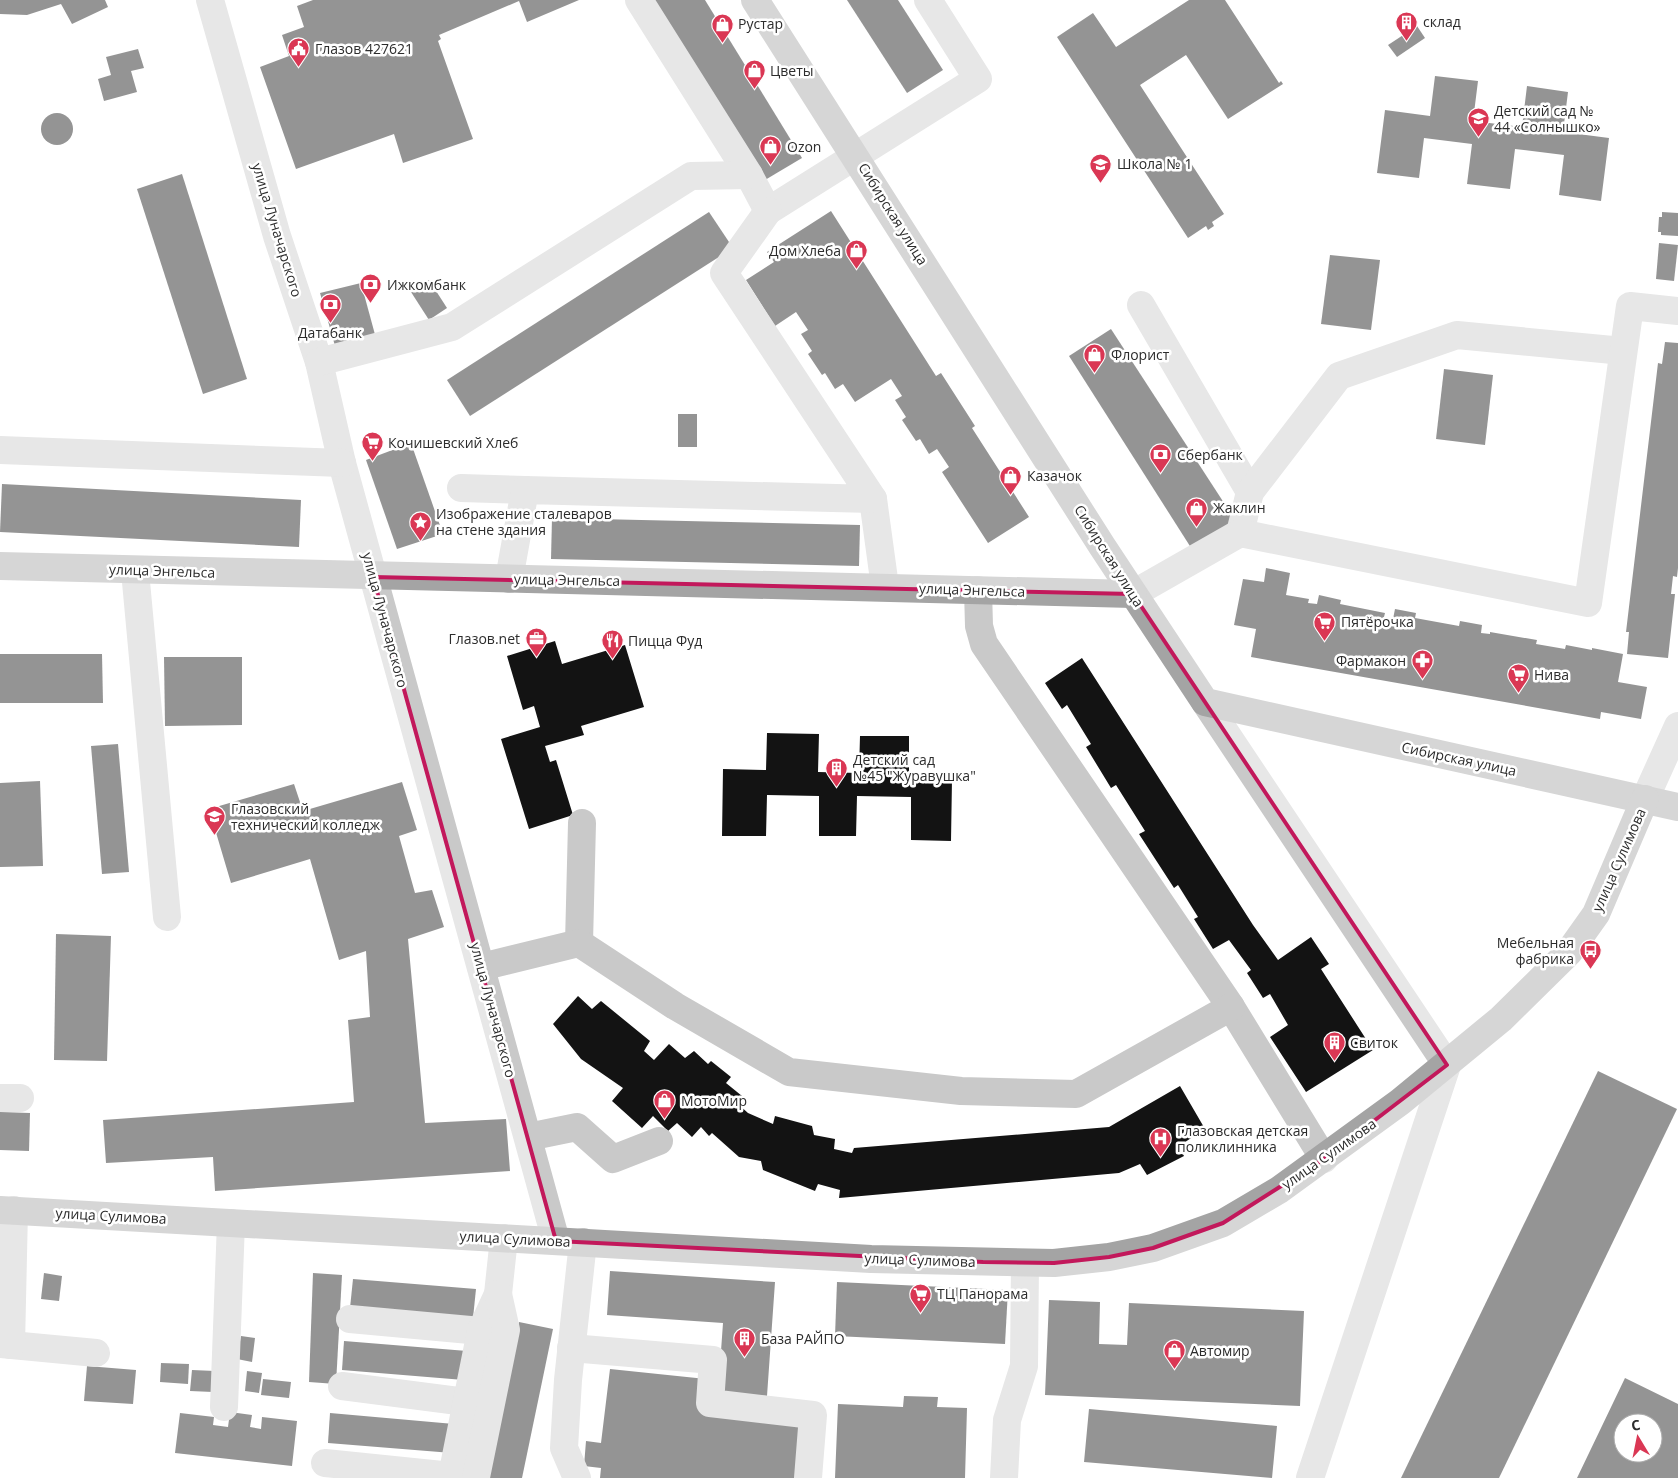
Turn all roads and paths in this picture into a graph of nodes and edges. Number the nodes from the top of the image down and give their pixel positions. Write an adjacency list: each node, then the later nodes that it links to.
1 (210, 0): 11 (street, улица Луначарского)
2 (639, 0): 6 (street)
3 (755, 0): 5 (main road, Сибирская улица)
4 (928, 0): 5 (street)
5 (856, 156): 7 (street); 25 (main road, Сибирская улица)
6 (749, 175): 7 (street); 11 (street)
7 (768, 211): 17 (street)
8 (1141, 305): 16 (street)
9 (1678, 311): 10 (street)
10 (1623, 351): 16 (street); 18 (street)
11 (319, 362): 13 (street, улица Луначарского)
12 (0, 450): 13 (street)
13 (342, 463): 21 (street, улица Луначарского)
14 (462, 488): 15 (street)
15 (525, 490): 17 (street); 22 (street)
16 (1250, 492): 18 (street)
17 (873, 499): 23 (street)
18 (1240, 533): 25 (street)
19 (0, 566): 20 (main road, улица Энгельса)
20 (135, 571): 21 (main road, улица Энгельса); 31 (street)
21 (373, 577): 22 (main road, улица Энгельса); 33 (street, улица Луначарского)
22 (509, 579): 23 (main road, улица Энгельса)
23 (885, 587): 24 (main road, улица Энгельса)
24 (978, 590): 25 (main road, улица Энгельса); 34 (street)
25 (1133, 594): 26 (main road, Сибирская улица)
26 (1205, 702): 28 (main road, Сибирская улица); 35 (street)
27 (1678, 726): 28 (street)
28 (1645, 799): 29 (main road, Сибирская улица); 35 (main road, улица Сулимова)
29 (1678, 807)
30 (582, 823): 32 (street)
31 (168, 917)
32 (579, 944): 33 (street); 34 (street)
33 (481, 966): 36 (street, улица Луначарского)
34 (1230, 1007): 38 (street)
35 (1447, 1065): 38 (main road, улица Сулимова); 59 (street)
36 (528, 1137): 37 (street); 42 (street, улица Луначарского)
37 (659, 1141)
38 (1324, 1159): 44 (main road, улица Сулимова)
39 (7, 1210): 40 (main road, улица Сулимова); 48 (street)
40 (231, 1223): 41 (main road, улица Сулимова); 53 (street)
41 (504, 1238): 42 (main road, улица Сулимова); 45 (street)
42 (556, 1241): 43 (main road, улица Сулимова)
43 (583, 1242): 44 (main road, улица Сулимова); 49 (street)
44 (1026, 1262): 58 (street)
45 (498, 1294): 47 (street); 55 (street)
46 (350, 1319): 47 (street)
47 (481, 1331): 52 (street)
48 (5, 1345): 50 (street)
49 (571, 1348): 56 (street); 57 (street)
50 (96, 1353)
51 (342, 1386): 52 (street)
52 (466, 1402): 54 (street)
53 (224, 1408)
54 (325, 1463)
55 (476, 1477)
56 (577, 1478)
57 (808, 1478)
58 (1004, 1478)
59 (1310, 1478)

